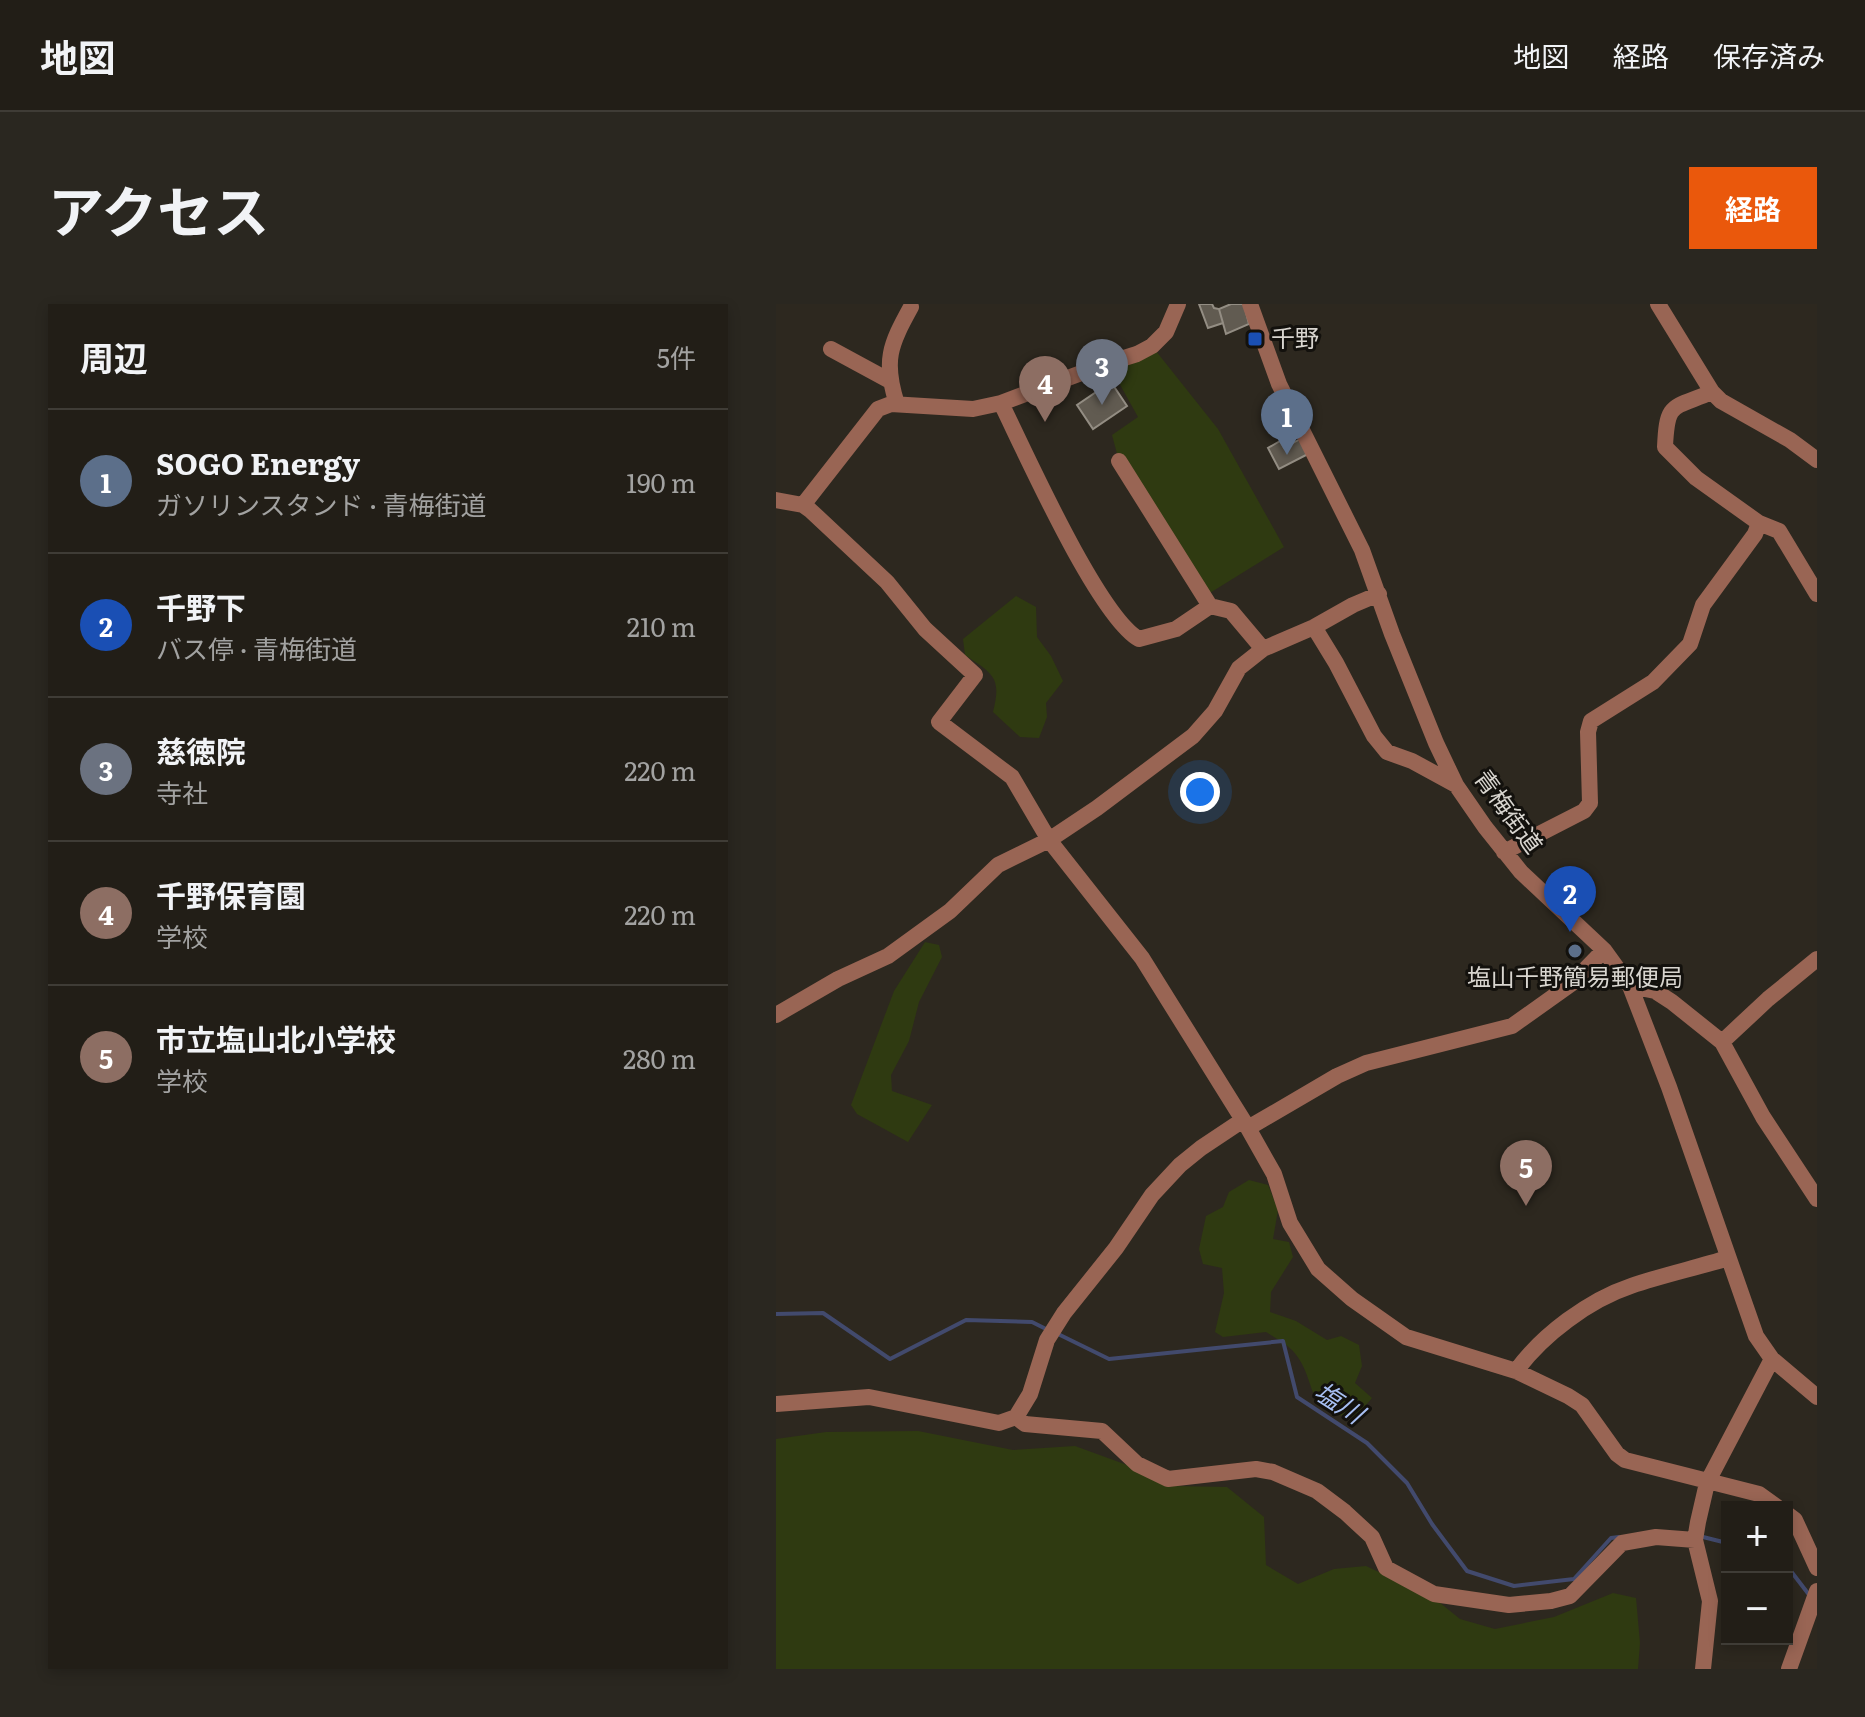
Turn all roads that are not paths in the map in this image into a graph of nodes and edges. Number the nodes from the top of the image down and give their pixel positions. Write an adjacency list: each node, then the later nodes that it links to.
1 (1178, 304): 8 (street)
2 (1250, 304): 15 (street, 青梅街道)
3 (1658, 304): 7 (street)
4 (911, 307): 6 (street)
5 (831, 349): 6 (street)
6 (890, 381): 9 (street)
7 (1712, 392): 10 (street); 14 (street)
8 (1001, 403): 9 (street); 17 (street)
9 (897, 404): 13 (street)
10 (1817, 460)
11 (1119, 461): 17 (street)
12 (776, 500): 13 (street)
13 (803, 505): 21 (street)
14 (1759, 523): 16 (street); 22 (street)
15 (1379, 594): 18 (street); 20 (street, 青梅街道)
16 (1817, 594)
17 (1210, 606): 19 (street)
18 (1314, 627): 19 (street); 20 (street)
19 (1263, 649): 21 (street)
20 (1456, 785): 22 (street, 青梅街道)
21 (1049, 840): 26 (street); 28 (street)
22 (1504, 852): 23 (street, 青梅街道)
23 (1604, 950): 25 (street, 青梅街道); 28 (street)
24 (1817, 959): 27 (street)
25 (1630, 986): 27 (street); 30 (street, 青梅街道)
26 (776, 1015)
27 (1722, 1042): 29 (street)
28 (1246, 1124): 32 (street); 35 (street)
29 (1817, 1199)
30 (1728, 1258): 31 (street, 青梅街道); 32 (street)
31 (1772, 1359): 33 (street, 青梅街道); 36 (street)
32 (1516, 1371): 36 (street)
33 (1817, 1397)
34 (776, 1404): 35 (street)
35 (1016, 1417): 39 (street)
36 (1707, 1483): 37 (street); 39 (street)
37 (1769, 1501)
38 (1793, 1518): 40 (street)
39 (1696, 1533): 42 (street)
40 (1817, 1568)
41 (1817, 1591): 43 (street)
42 (1703, 1669)
43 (1789, 1669)

